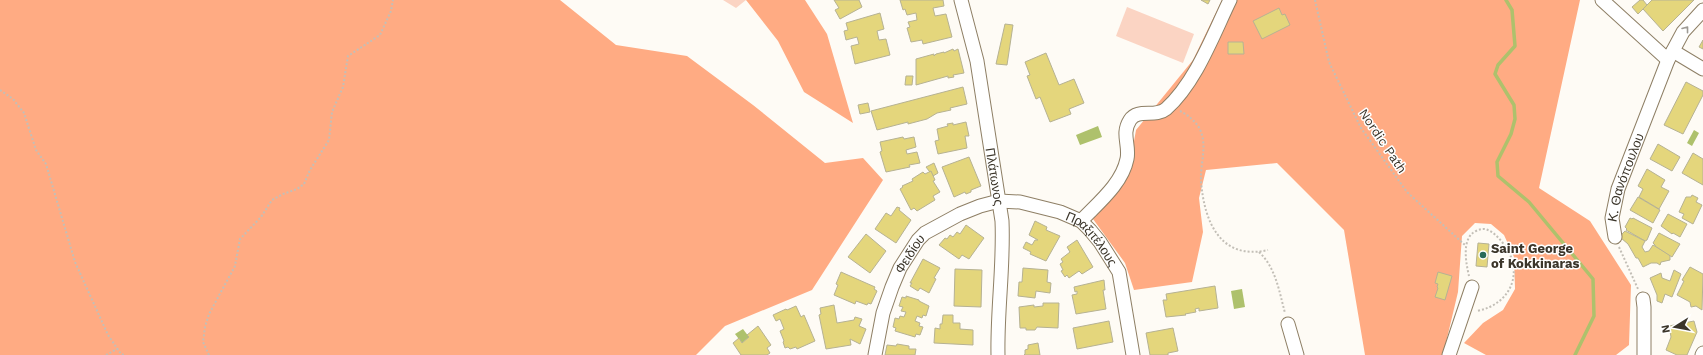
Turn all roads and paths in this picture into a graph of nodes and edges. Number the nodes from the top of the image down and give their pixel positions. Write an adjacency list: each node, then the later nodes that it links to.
1 (393, 0): 24 (path)
2 (961, 0): 11 (street, Πλάτωνος)
3 (1230, 0): 10 (street)
4 (1315, 0): 14 (path, Nordic Path)
5 (1602, 0): 7 (street)
6 (1703, 10): 7 (street, Κ. Θανόπουλου, one-way to 6)
7 (1670, 55): 8 (street); 13 (street, Κ. Θανόπουλου)
8 (1703, 69)
9 (0, 90): 21 (path)
10 (1169, 105): 12 (street); 16 (path)
11 (1000, 201): 12 (street, Πραξιτέλους); 25 (street, Φειδίου); 26 (street, Πλάτωνος)
12 (1080, 221): 27 (street, Πραξιτέλους)
13 (1615, 238): 18 (path, Κ. Θανόπουλου)
14 (1466, 246): 17 (path); 19 (path)
15 (1268, 250): 16 (path)
16 (1259, 252): 20 (path)
17 (1472, 287): 19 (street)
18 (1643, 299): 30 (street)
19 (1462, 314): 29 (street)
20 (1288, 324): 28 (street)
21 (117, 349): 22 (path); 23 (path)
22 (106, 355)
23 (124, 355)
24 (209, 355)
25 (875, 355)
26 (998, 355)
27 (1133, 355)
28 (1297, 355)
29 (1449, 355)
30 (1644, 355)

